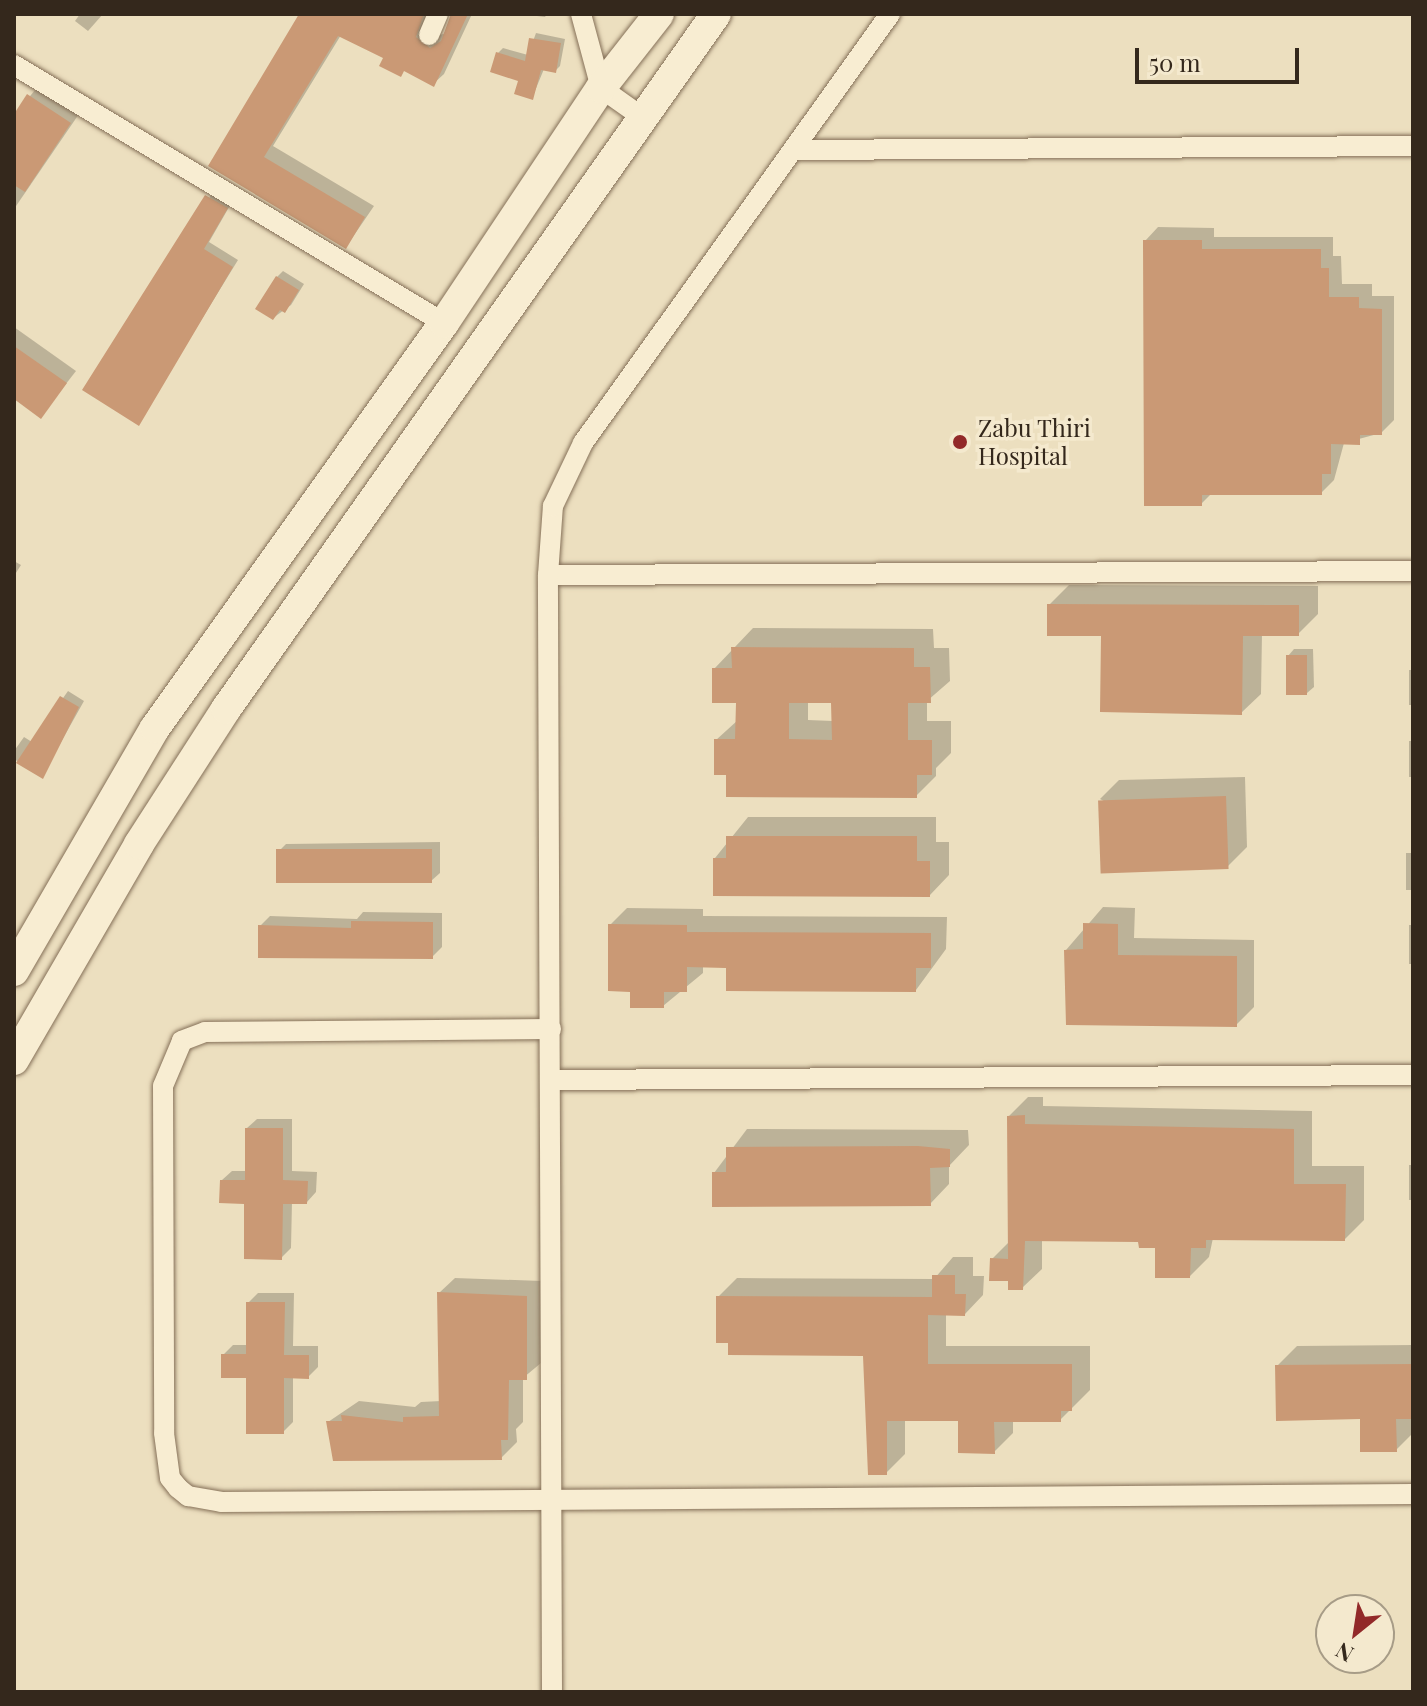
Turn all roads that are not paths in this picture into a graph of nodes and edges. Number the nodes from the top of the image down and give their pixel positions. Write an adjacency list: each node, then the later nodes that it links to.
1 (438, 14): 6 (street)
2 (581, 14): 8 (street)
3 (659, 14): 8 (main road)
4 (716, 14): 9 (main road)
5 (890, 14): 11 (street)
6 (429, 35)
7 (14, 65): 12 (street)
8 (601, 88): 9 (street); 12 (main road)
9 (642, 117): 17 (main road)
10 (1413, 146): 11 (street)
11 (797, 150): 14 (street)
12 (444, 323): 15 (main road)
13 (1413, 571): 14 (street)
14 (548, 575): 16 (street)
15 (14, 971)
16 (551, 1029): 19 (street); 21 (street)
17 (14, 1060)
18 (1413, 1075): 19 (street)
19 (551, 1080): 21 (street)
20 (1413, 1494): 21 (street)
21 (555, 1497): 22 (street)
22 (552, 1692)

